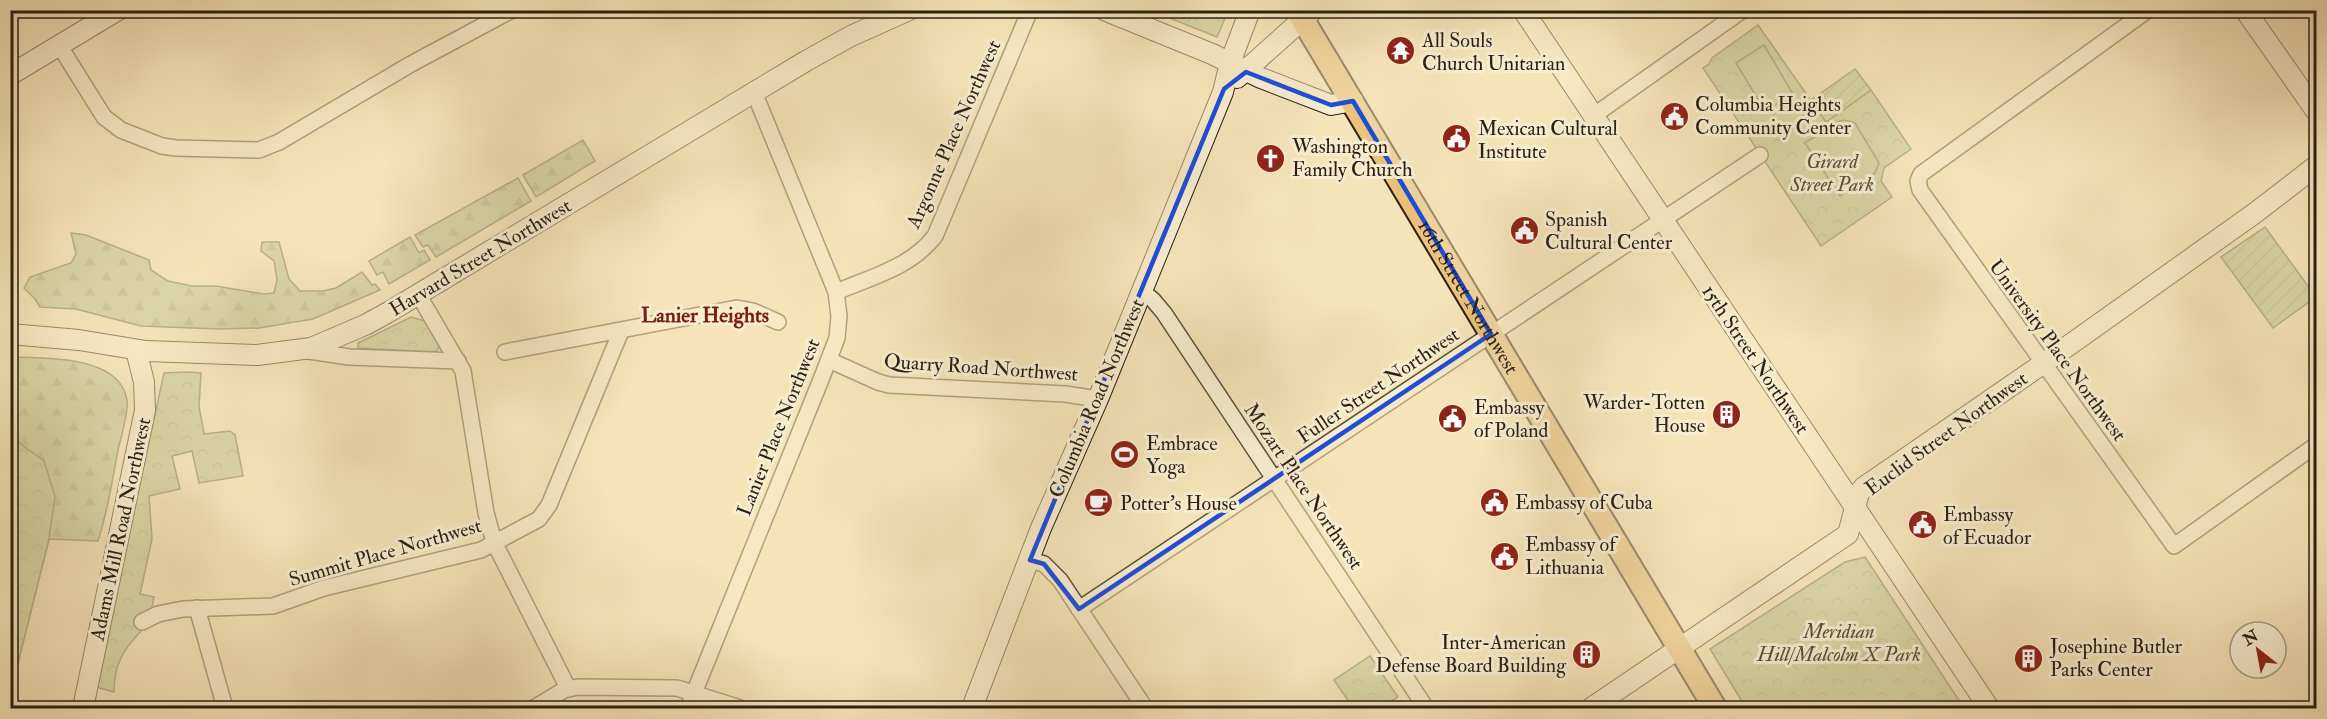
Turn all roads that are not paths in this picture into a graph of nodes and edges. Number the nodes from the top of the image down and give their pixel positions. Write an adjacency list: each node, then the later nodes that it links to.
1 (118, 10): 12 (street)
2 (512, 10): 12 (street)
3 (909, 10): 15 (street, Harvard Street Northwest)
4 (1030, 10): 23 (street, Argonne Place Northwest)
5 (1104, 10): 13 (street)
6 (1523, 10): 18 (street, 15th Street Northwest)
7 (1743, 10): 18 (street)
8 (2148, 10): 34 (street, University Place Northwest)
9 (2245, 10): 17 (street)
10 (1304, 13): 13 (street); 16 (main road, 16th Street Northwest)
11 (1248, 14): 13 (street)
12 (60, 45): 14 (street)
13 (1238, 67): 16 (street); 22 (street, Columbia Road Northwest)
14 (10, 75)
15 (754, 92): 23 (street, Lanier Place Northwest); 24 (street, Harvard Street Northwest)
16 (1353, 101): 28 (main road, 16th Street Northwest)
17 (2313, 102)
18 (1593, 116): 21 (street, 15th Street Northwest)
19 (1760, 155): 21 (street, Fuller Street Northwest)
20 (2316, 166): 34 (street, Euclid Street Northwest)
21 (1664, 221): 28 (street, Fuller Street Northwest); 38 (street, 15th Street Northwest)
22 (1142, 291): 35 (street, Columbia Road Northwest); 37 (street, Mozart Place Northwest)
23 (836, 292): 32 (street, Lanier Place Northwest)
24 (418, 294): 30 (street, Harvard Street Northwest); 33 (street)
25 (778, 322): 26 (street)
26 (621, 331): 31 (street); 39 (street, Summit Place Northwest)
27 (10, 334): 29 (street, Harvard Street Northwest)
28 (1491, 334): 37 (street, Fuller Street Northwest); 44 (main road, 16th Street Northwest)
29 (136, 350): 30 (street, Harvard Street Northwest); 47 (street, Adams Mill Road Northwest)
30 (302, 350): 33 (street)
31 (505, 352)
32 (829, 360): 35 (street, Quarry Road Northwest); 46 (street, Lanier Place Northwest)
33 (458, 361): 39 (street)
34 (2042, 364): 36 (street, University Place Northwest); 38 (street, Euclid Street Northwest)
35 (1098, 399): 40 (street, Columbia Road Northwest)
36 (2316, 445)
37 (1274, 480): 42 (street, Fuller Street Northwest); 54 (street, Mozart Place Northwest)
38 (1855, 509): 44 (street, Euclid Street Northwest); 57 (street, 15th Street Northwest)
39 (494, 542): 41 (street, Summit Place Northwest); 45 (street)
40 (1030, 560): 42 (street); 52 (street, Columbia Road Northwest)
41 (197, 608): 43 (street, Summit Place Northwest); 48 (street)
42 (1079, 609): 53 (street)
43 (142, 622)
44 (1679, 649): 55 (street, Euclid Street Northwest); 56 (main road, 16th Street Northwest)
45 (568, 688): 46 (street); 49 (street)
46 (693, 693): 50 (street, Lanier Place Northwest); 51 (street)
47 (83, 708)
48 (225, 708)
49 (534, 708)
50 (688, 708)
51 (740, 708)
52 (972, 708)
53 (1146, 708)
54 (1426, 708)
55 (1591, 708)
56 (1715, 708)
57 (1989, 708)

